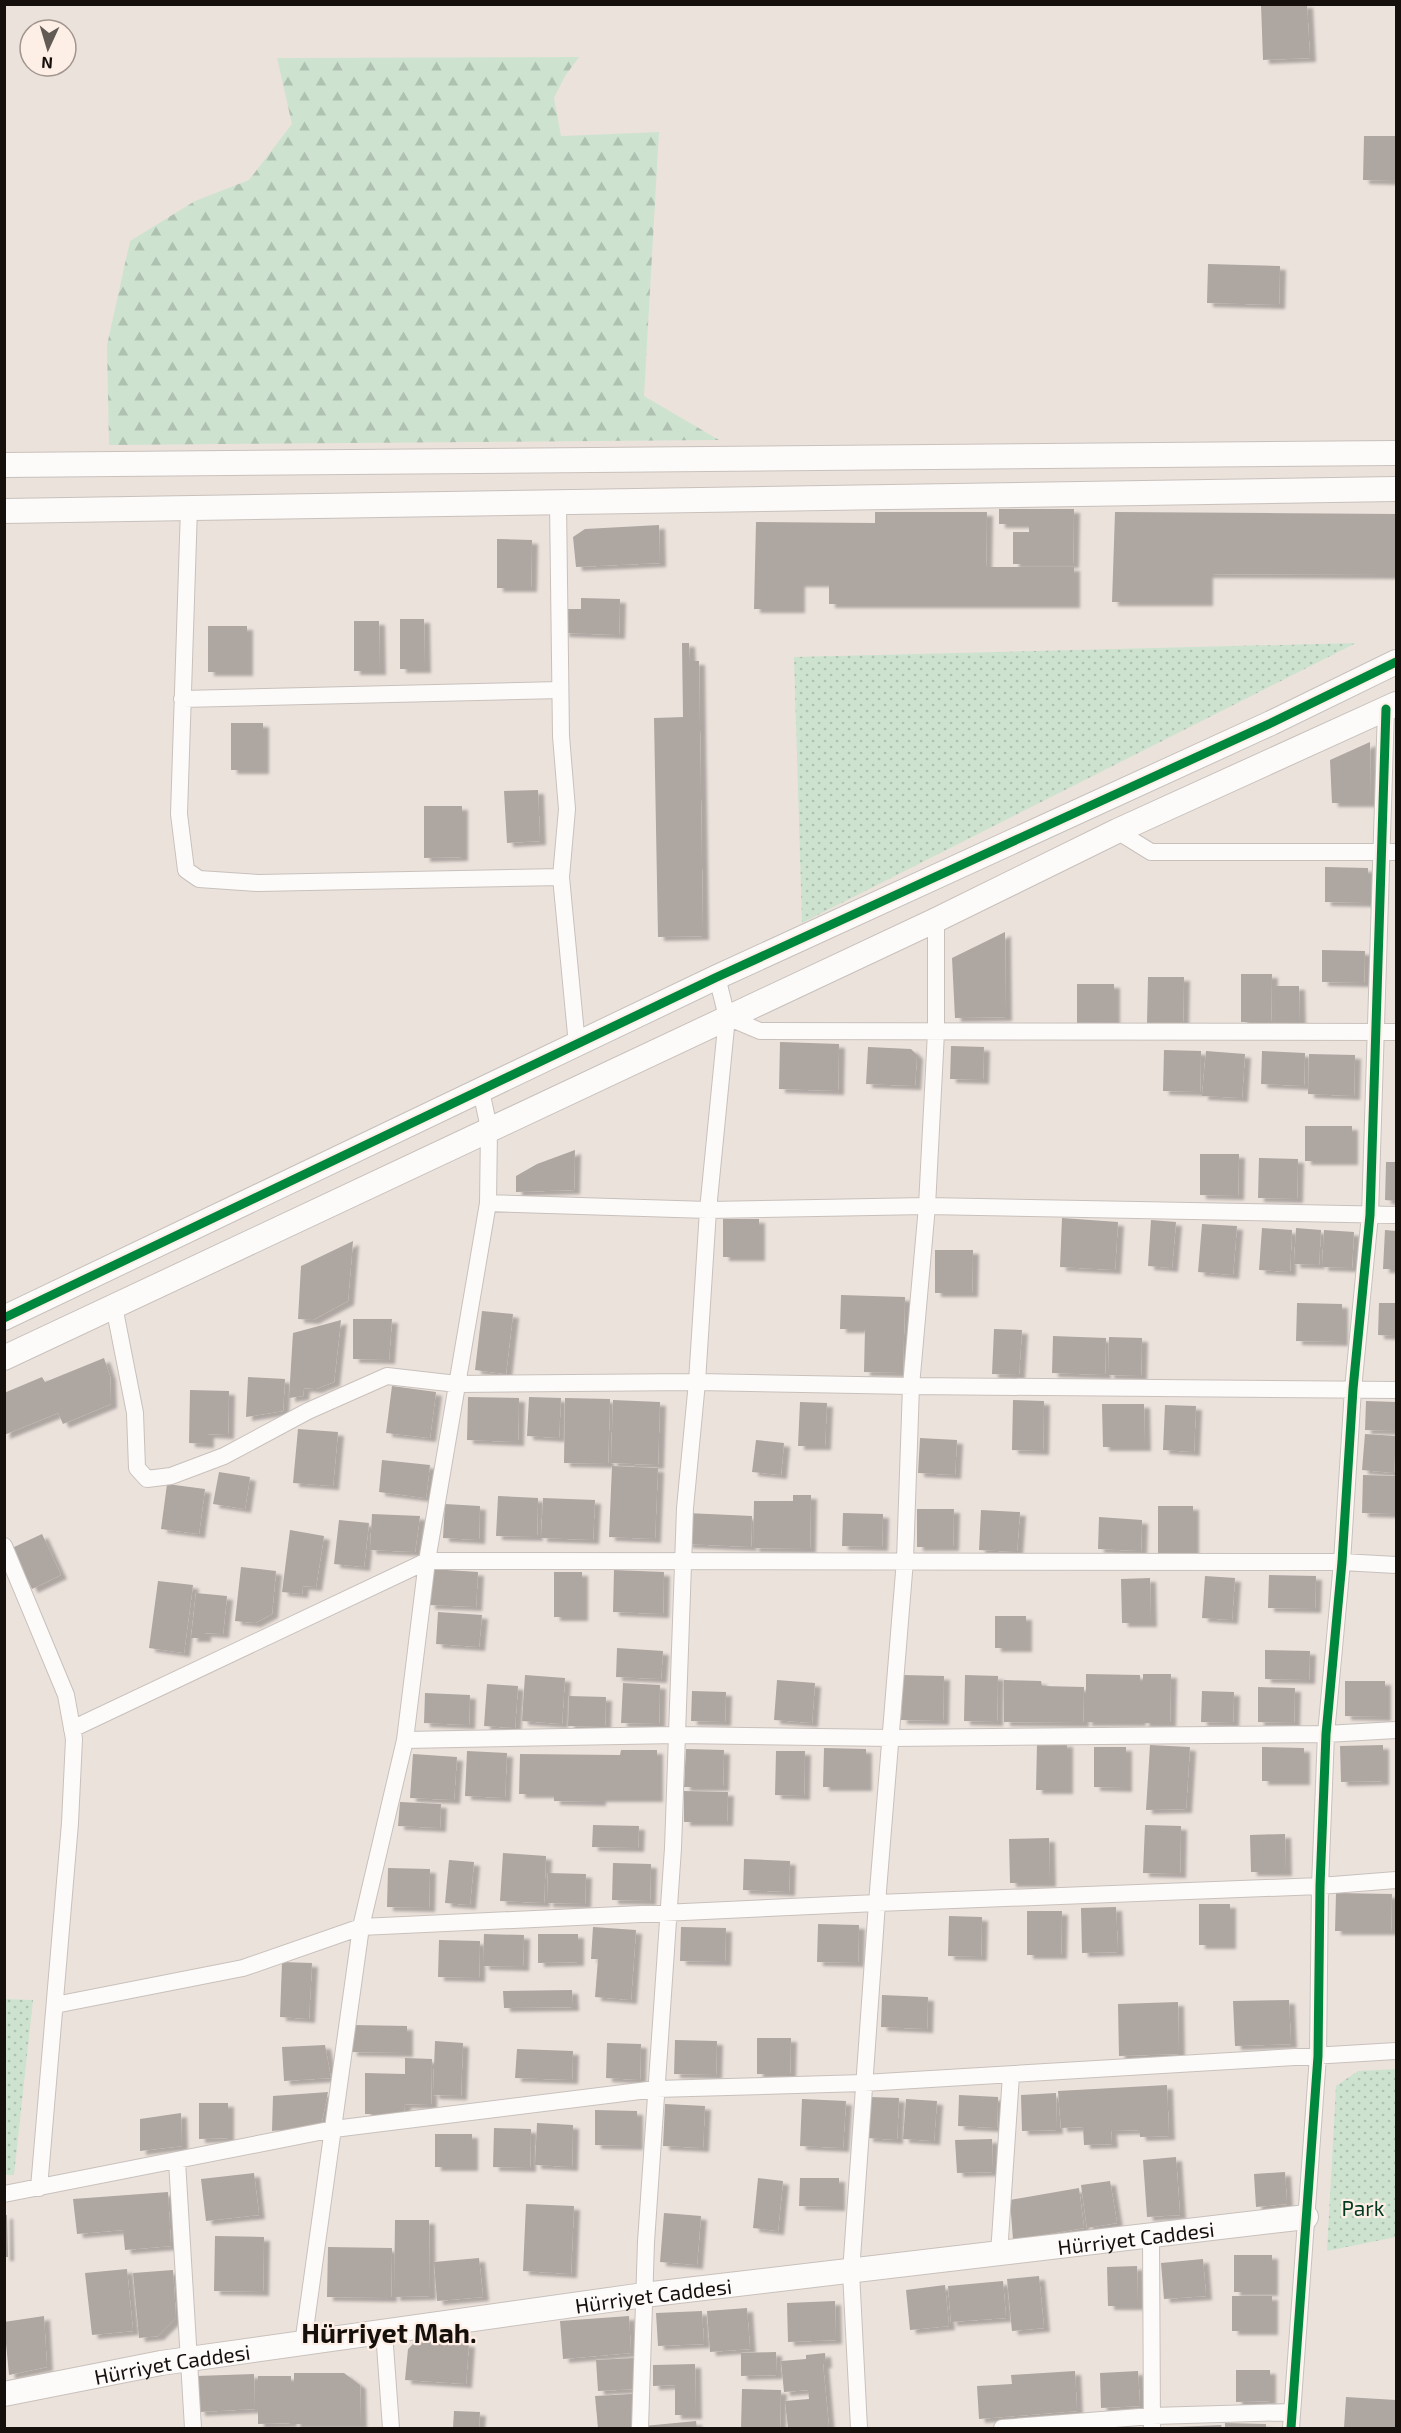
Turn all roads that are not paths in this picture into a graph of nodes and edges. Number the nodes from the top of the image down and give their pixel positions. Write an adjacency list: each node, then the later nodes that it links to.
1 (1396, 453): 2 (street)
2 (4, 465)
3 (1396, 489): 4 (street)
4 (558, 502): 5 (street); 8 (street)
5 (189, 508): 6 (street); 9 (street)
6 (4, 511)
7 (1396, 662): 15 (street)
8 (560, 690): 9 (street); 13 (street)
9 (182, 699): 13 (street)
10 (1391, 707): 11 (street); 12 (street)
11 (1117, 831): 12 (street); 14 (street)
12 (1390, 852): 18 (street)
13 (561, 877): 20 (street)
14 (936, 920): 16 (street); 17 (street)
15 (717, 977): 16 (street); 20 (street)
16 (727, 1017): 17 (street); 22 (street); 25 (street)
17 (936, 1032): 18 (street); 24 (street)
18 (1376, 1032): 19 (street); 26 (street)
19 (1396, 1032)
20 (577, 1045): 21 (street)
21 (481, 1091): 22 (street); 29 (street)
22 (489, 1128): 23 (street); 28 (street)
23 (488, 1203): 25 (street); 32 (street)
24 (927, 1206): 25 (street); 26 (street); 33 (street)
25 (708, 1210): 31 (street)
26 (1370, 1215): 27 (street); 34 (street)
27 (1396, 1215)
28 (114, 1306): 30 (street); 32 (street)
29 (4, 1318)
30 (4, 1358)
31 (697, 1382): 32 (street); 33 (street); 39 (street)
32 (458, 1384): 38 (street)
33 (911, 1386): 34 (street); 37 (street)
34 (1353, 1389): 35 (street); 40 (street)
35 (1396, 1390)
36 (4, 1546): 42 (street)
37 (905, 1560): 39 (street); 40 (street); 46 (street)
38 (428, 1561): 39 (street); 42 (street); 47 (street)
39 (684, 1561): 45 (street)
40 (1342, 1562): 41 (street); 44 (street)
41 (1396, 1565)
42 (72, 1729): 53 (street)
43 (1396, 1730): 44 (street)
44 (1326, 1734): 46 (street); 49 (street)
45 (677, 1735): 46 (street); 47 (street); 51 (street)
46 (892, 1738): 50 (street)
47 (405, 1740): 52 (street)
48 (1396, 1880): 49 (street)
49 (1320, 1886): 50 (street); 55 (street)
50 (877, 1903): 51 (street); 57 (street)
51 (669, 1914): 52 (street); 58 (street)
52 (361, 1927): 53 (street); 59 (street)
53 (55, 2005): 61 (street)
54 (1396, 2051): 55 (street)
55 (1318, 2056): 56 (street); 63 (street)
56 (1011, 2075): 57 (street); 65 (street)
57 (864, 2083): 58 (street); 66 (street)
58 (656, 2090): 59 (street); 67 (street)
59 (334, 2129): 60 (street); 69 (street)
60 (177, 2161): 61 (street); 70 (street)
61 (39, 2188): 62 (street)
62 (4, 2194)
63 (1306, 2217): 64 (street, Hürriyet Caddesi); 72 (street)
64 (1151, 2236): 65 (street, Hürriyet Caddesi); 73 (street)
65 (999, 2254): 66 (street, Hürriyet Caddesi)
66 (851, 2272): 67 (street, Hürriyet Caddesi); 77 (street)
67 (644, 2295): 68 (street, Hürriyet Caddesi); 76 (street)
68 (384, 2332): 69 (street, Hürriyet Caddesi); 75 (street)
69 (303, 2344): 70 (street, Hürriyet Caddesi)
70 (189, 2359): 71 (street, Hürriyet Caddesi); 74 (street)
71 (4, 2394)
72 (1292, 2420): 73 (street)
73 (1152, 2422): 78 (street)
74 (193, 2428)
75 (391, 2428)
76 (640, 2428)
77 (859, 2428)
78 (1002, 2428)

